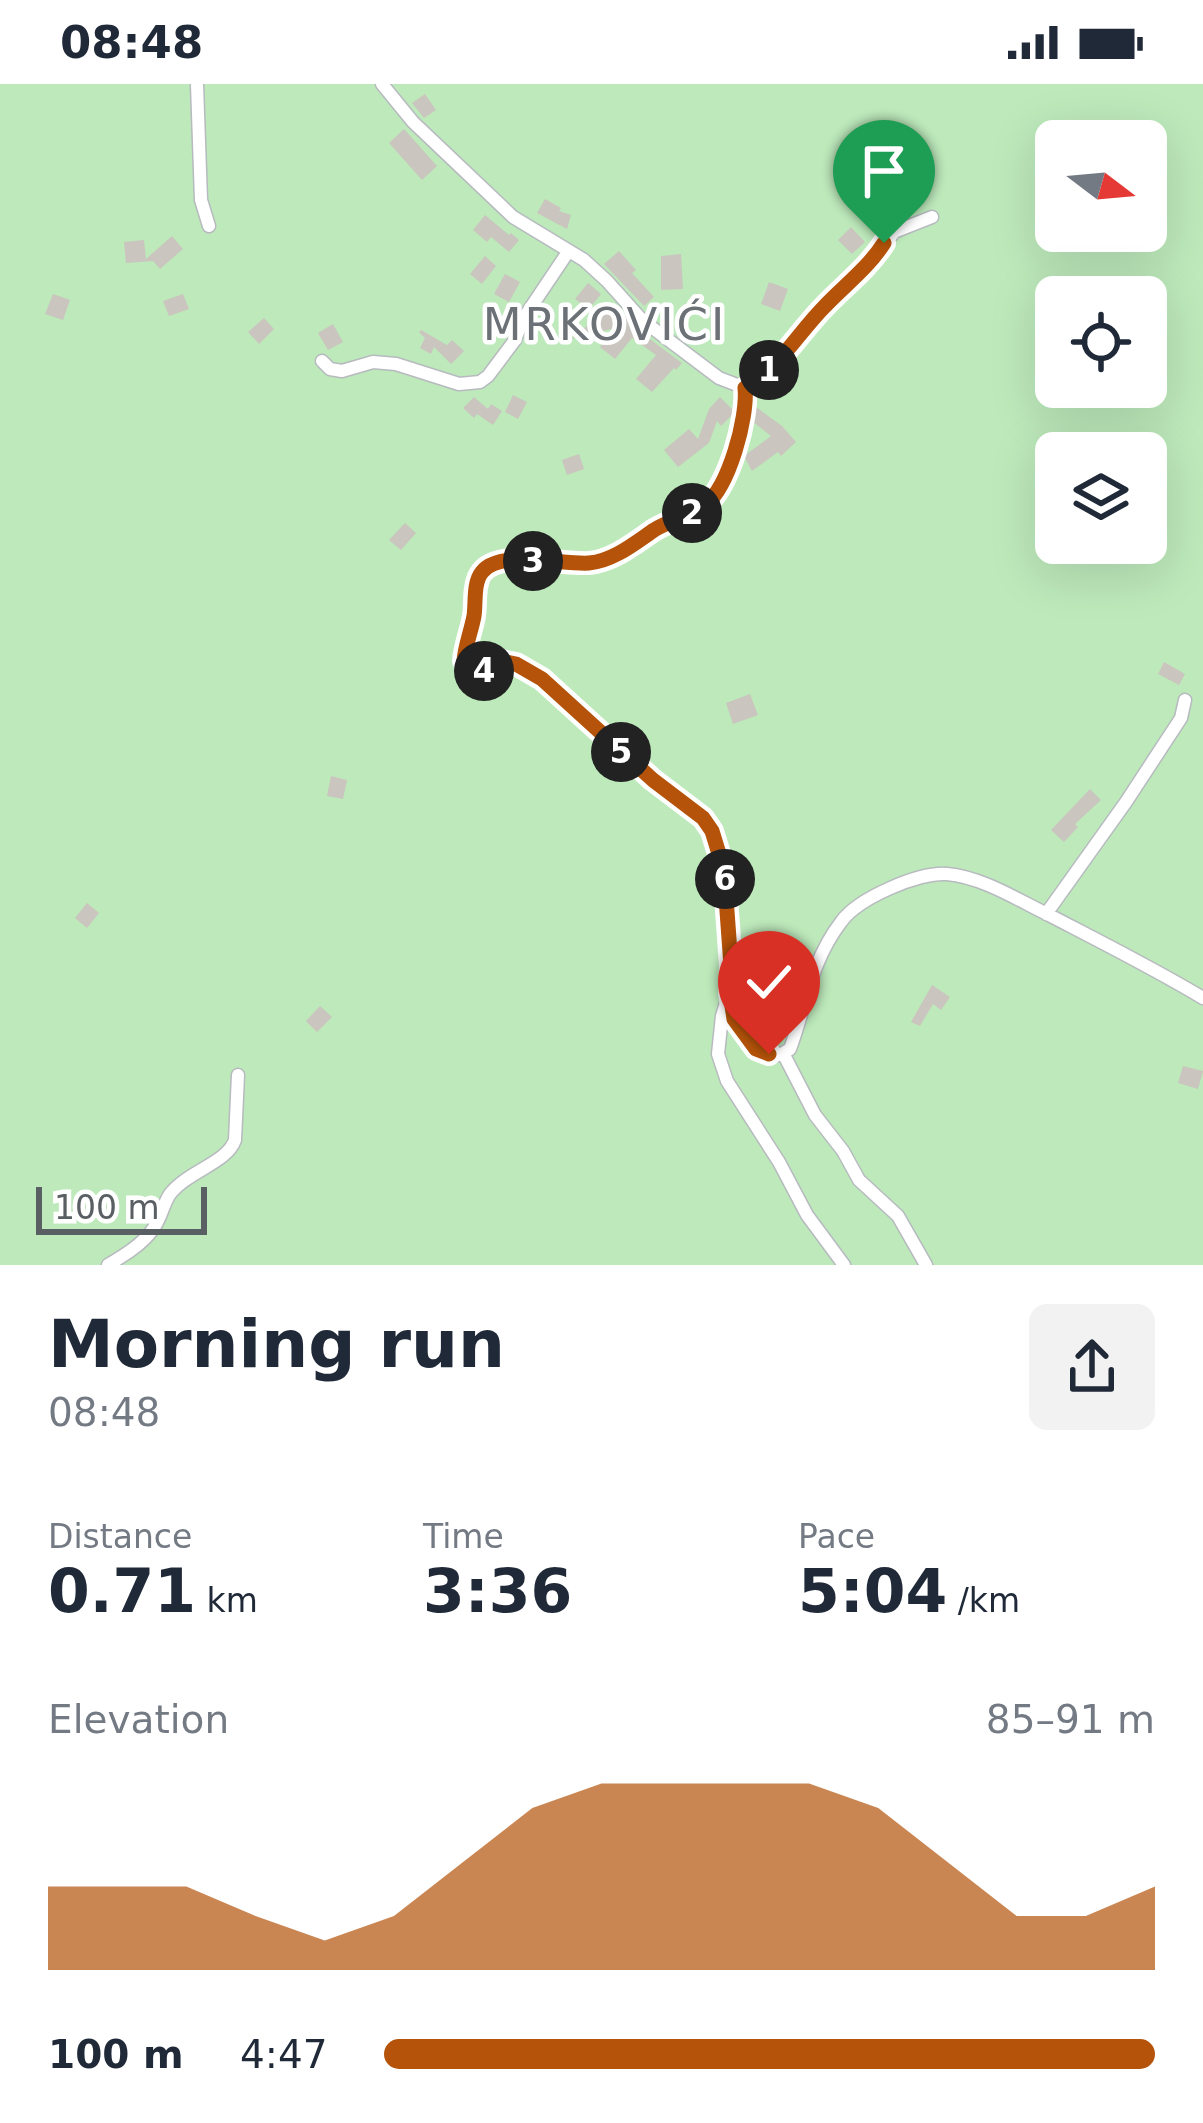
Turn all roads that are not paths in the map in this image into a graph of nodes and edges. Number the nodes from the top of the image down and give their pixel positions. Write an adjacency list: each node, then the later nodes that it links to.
1 (197, 84): 4 (street)
2 (382, 84): 5 (street)
3 (932, 217): 7 (street)
4 (209, 226)
5 (568, 252): 6 (street); 7 (street)
6 (322, 361)
7 (745, 388): 10 (street)
8 (1185, 700): 9 (street)
9 (1046, 914): 11 (street); 12 (street)
10 (730, 993): 12 (street); 15 (street)
11 (1203, 998)
12 (783, 1053): 16 (street)
13 (238, 1075): 14 (street)
14 (108, 1265)
15 (844, 1265)
16 (926, 1265)

